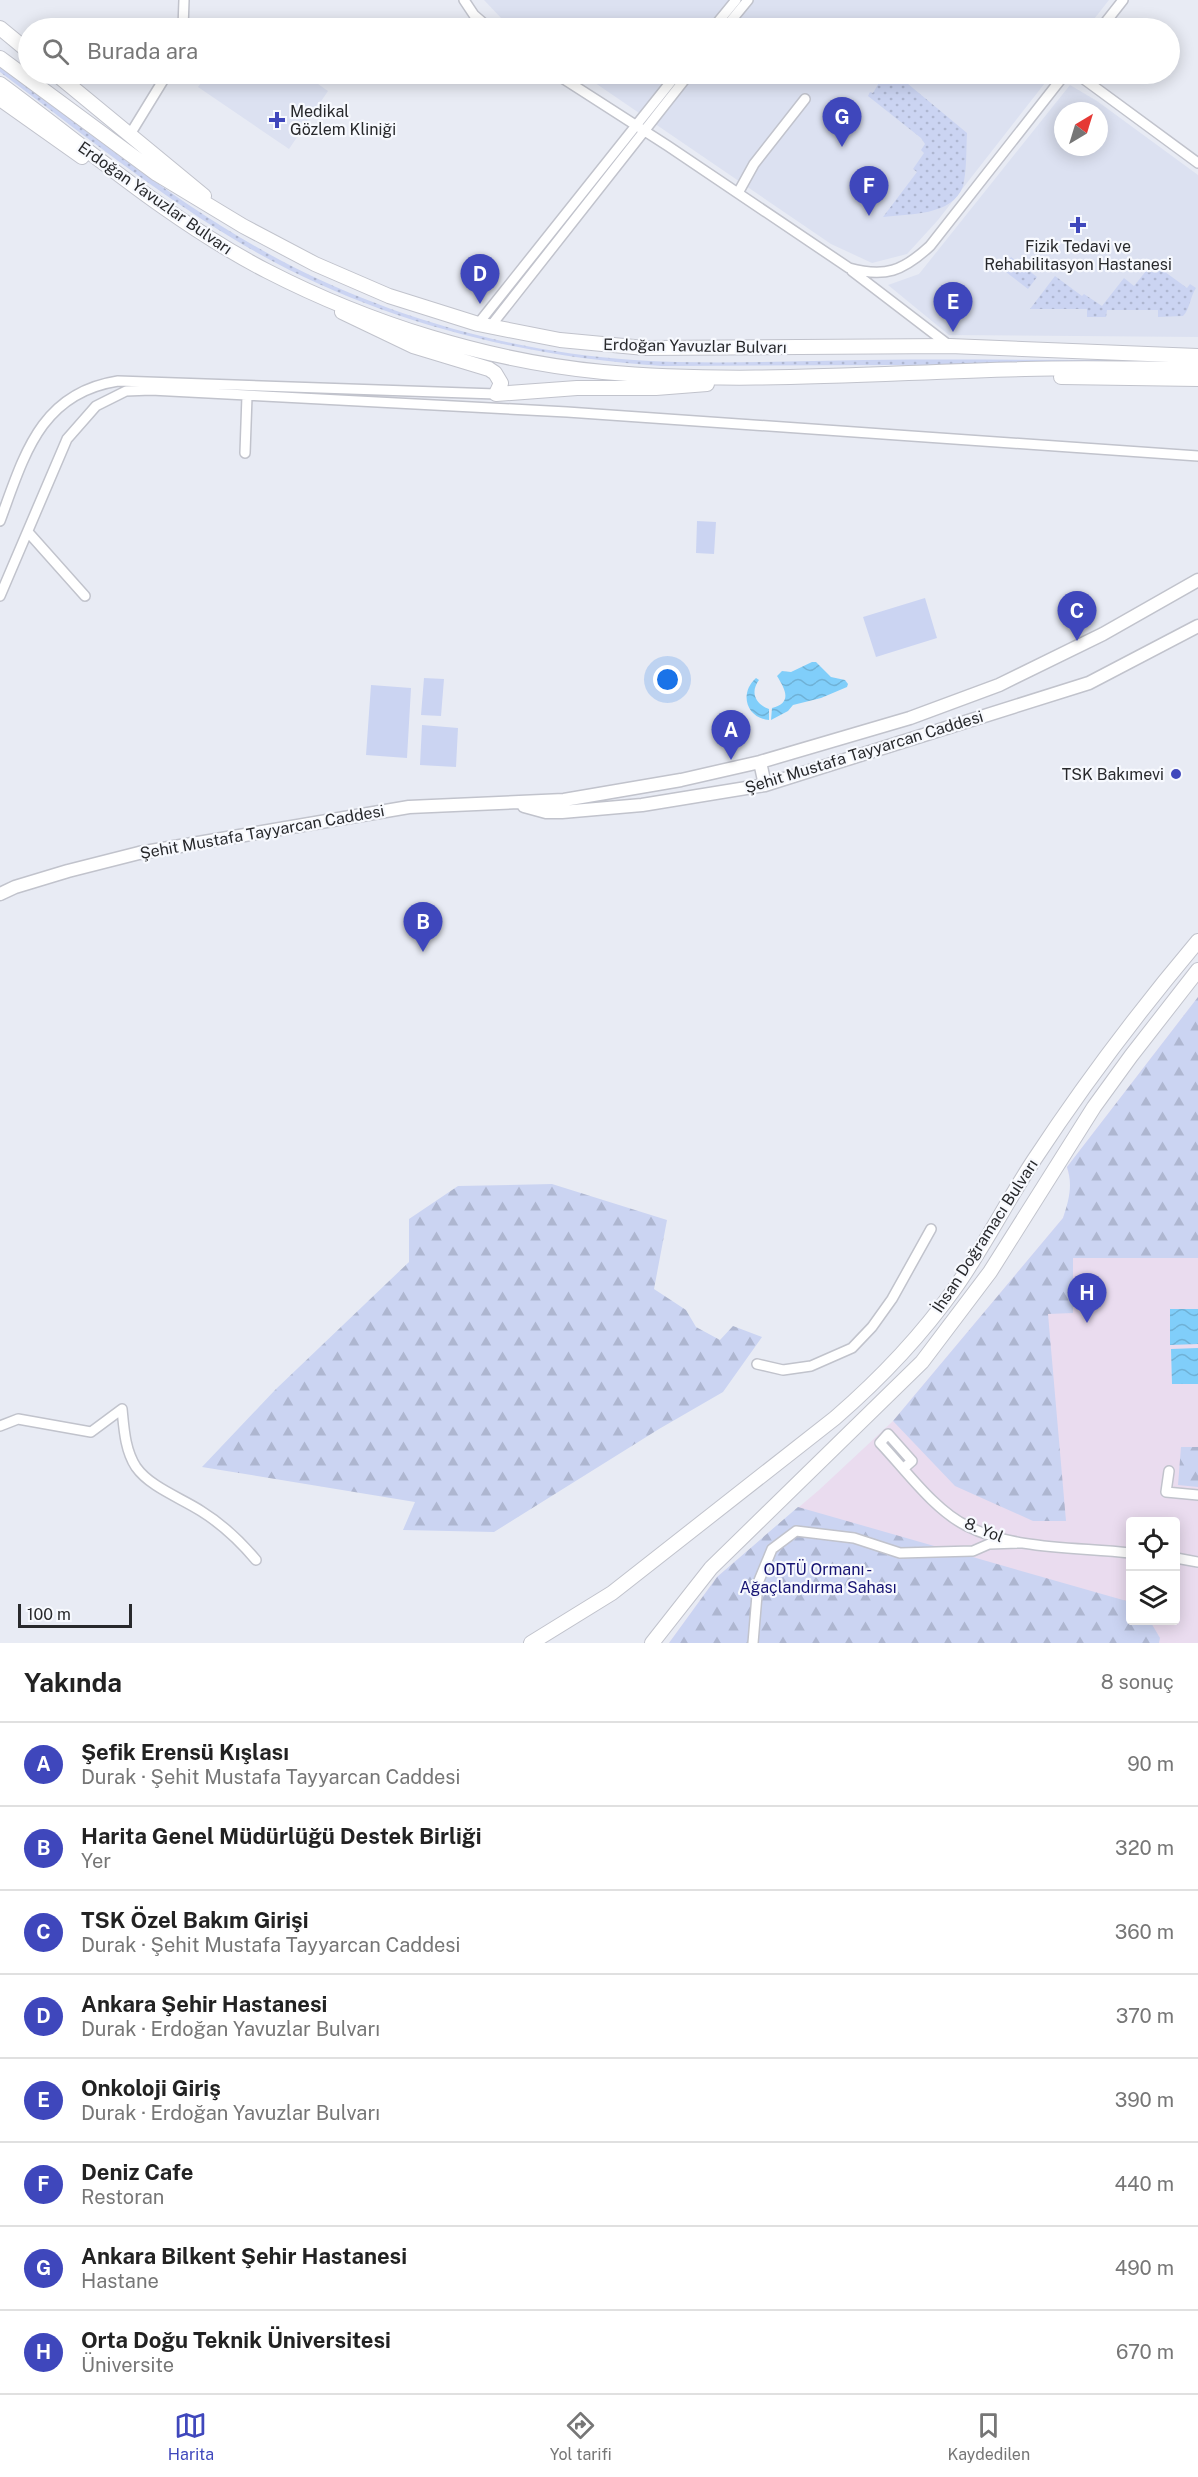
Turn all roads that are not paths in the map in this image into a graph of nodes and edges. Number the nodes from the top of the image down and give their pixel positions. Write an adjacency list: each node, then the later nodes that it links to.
1 (184, 0): 6 (street)
2 (465, 0): 7 (street)
3 (736, 0): 8 (street)
4 (748, 0): 9 (street)
5 (1123, 0): 10 (street)
6 (183, 18)
7 (477, 18)
8 (721, 18)
9 (733, 18)
10 (1109, 18)
11 (0, 28): 12 (main road)
12 (18, 43)
13 (0, 58): 14 (main road, Erdoğan Yavuzlar Bulvarı)
14 (18, 71)
15 (0, 84): 29 (main road, Erdoğan Yavuzlar Bulvarı)
16 (35, 84): 31 (main road, Erdoğan Yavuzlar Bulvarı)
17 (68, 84): 27 (main road)
18 (161, 84): 27 (street)
19 (571, 84): 26 (street)
20 (670, 84): 26 (street)
21 (680, 84): 26 (street)
22 (1057, 84): 32 (street)
23 (1091, 84): 28 (street)
24 (0, 99): 29 (main road)
25 (805, 99): 30 (street)
26 (639, 128): 30 (street); 34 (street)
27 (129, 136): 31 (main road)
28 (1198, 163)
29 (136, 189): 33 (main road, Erdoğan Yavuzlar Bulvarı)
30 (738, 193): 32 (street)
31 (225, 216): 34 (main road, Erdoğan Yavuzlar Bulvarı)
32 (849, 268): 35 (street)
33 (269, 272): 41 (main road, Erdoğan Yavuzlar Bulvarı); 43 (main road)
34 (484, 325): 35 (main road, Erdoğan Yavuzlar Bulvarı)
35 (950, 346): 37 (main road, Erdoğan Yavuzlar Bulvarı)
36 (1198, 347): 37 (main road, Erdoğan Yavuzlar Bulvarı)
37 (1069, 352): 38 (main road, Erdoğan Yavuzlar Bulvarı)
38 (1198, 356)
39 (1198, 369): 40 (main road, Erdoğan Yavuzlar Bulvarı)
40 (957, 371): 41 (main road, Erdoğan Yavuzlar Bulvarı); 42 (main road, Erdoğan Yavuzlar Bulvarı)
41 (776, 377): 43 (main road)
42 (1198, 379)
43 (496, 394): 47 (street)
44 (247, 396): 45 (street); 46 (street); 48 (street)
45 (245, 453)
46 (1198, 456)
47 (0, 520)
48 (28, 532): 50 (street); 51 (street)
49 (1198, 580): 53 (main road, Şehit Mustafa Tayyarcan Caddesi)
50 (0, 596)
51 (85, 596)
52 (1198, 626): 54 (main road, Şehit Mustafa Tayyarcan Caddesi)
53 (760, 762): 54 (main road); 55 (main road, Şehit Mustafa Tayyarcan Caddesi)
54 (765, 785): 55 (main road, Şehit Mustafa Tayyarcan Caddesi)
55 (514, 803): 56 (main road, Şehit Mustafa Tayyarcan Caddesi)
56 (15, 887): 57 (main road, Şehit Mustafa Tayyarcan Caddesi); 58 (main road, Şehit Mustafa Tayyarcan Caddesi)
57 (0, 889)
58 (0, 894)
59 (1198, 941): 72 (main road, İhsan Doğramacı Bulvarı)
60 (1198, 970): 73 (main road, İhsan Doğramacı Bulvarı)
61 (931, 1230): 62 (street)
62 (757, 1364)
63 (0, 1426): 70 (street)
64 (904, 1468): 64 (street, 8. Yol); 67 (street, 8. Yol)
65 (1169, 1471): 66 (street)
66 (1198, 1495)
67 (1019, 1543): 68 (street, 8. Yol); 74 (street)
68 (1126, 1553)
69 (1180, 1559): 71 (street)
70 (256, 1560)
71 (1198, 1562)
72 (531, 1643)
73 (652, 1643)
74 (753, 1643)

